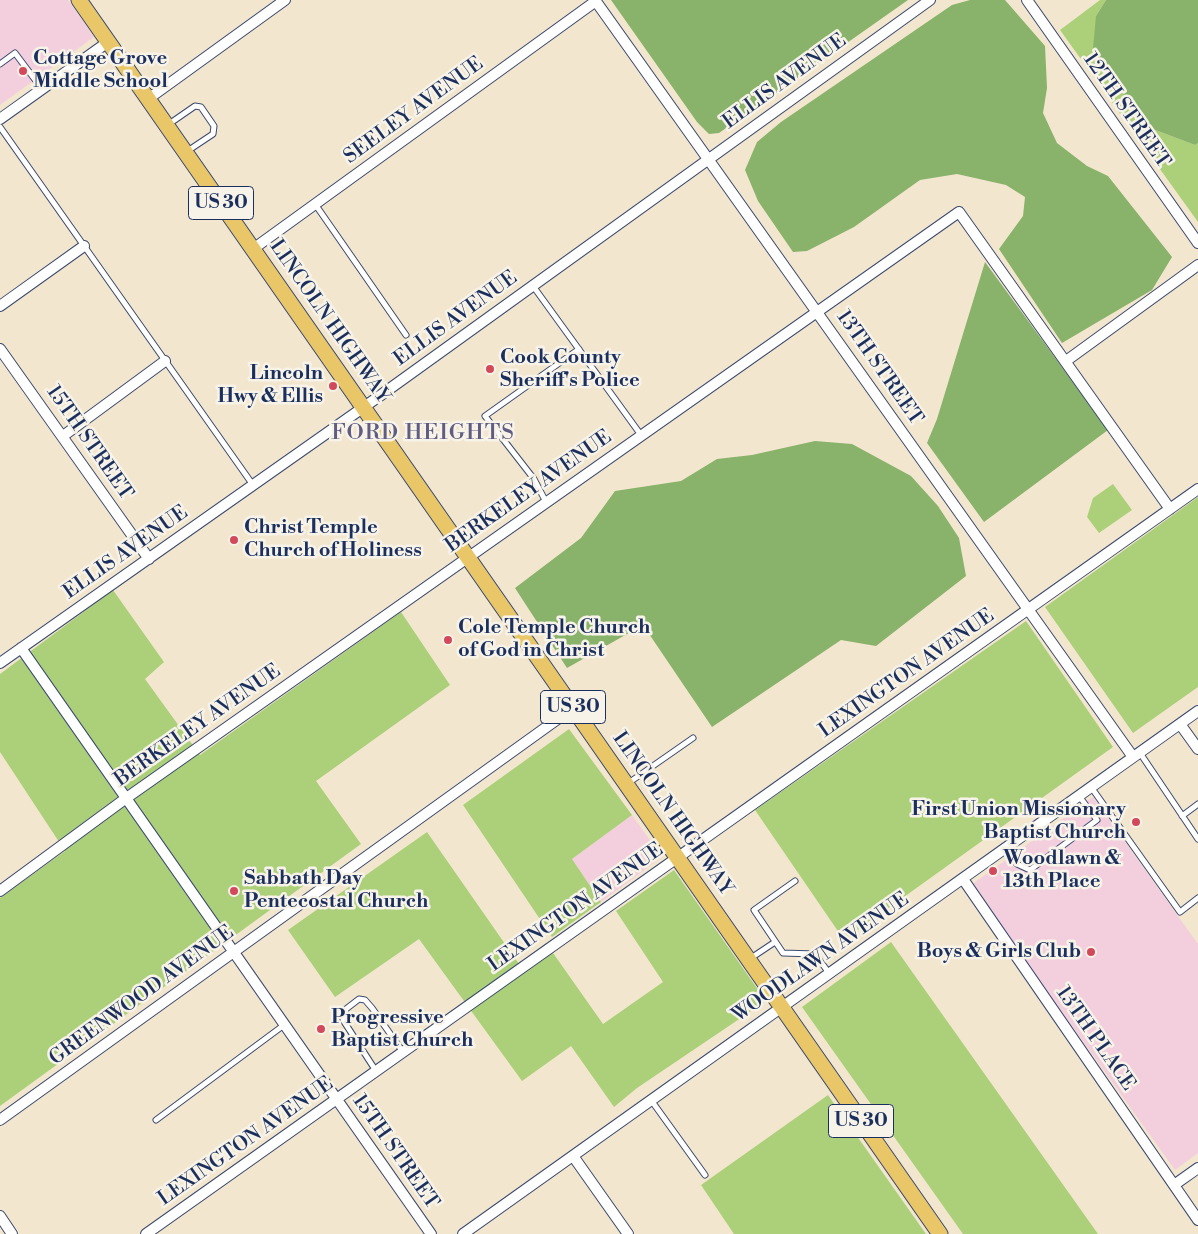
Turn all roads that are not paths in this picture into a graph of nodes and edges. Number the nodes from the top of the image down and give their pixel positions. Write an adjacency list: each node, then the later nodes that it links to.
1 (79, 0): 6 (main road, LINCOLN HIGHWAY / US 30)
2 (285, 0): 9 (street)
3 (596, 0): 14 (street, 13TH STREET); 15 (street, SEELEY AVENUE)
4 (930, 0): 14 (street, ELLIS AVENUE)
5 (1026, 0): 16 (street, 12TH STREET)
6 (108, 42): 8 (street); 9 (main road, LINCOLN HIGHWAY / US 30)
7 (0, 64): 8 (lane)
8 (42, 89): 10 (street)
9 (148, 99): 11 (main road, LINCOLN HIGHWAY / US 30)
10 (0, 120)
11 (167, 126): 13 (main road, LINCOLN HIGHWAY / US 30); 13 (lane)
12 (0, 127): 17 (lane)
13 (185, 152): 18 (main road, LINCOLN HIGHWAY / US 30)
14 (708, 158): 20 (street, ELLIS AVENUE); 22 (street, 13TH STREET)
15 (315, 204): 18 (street, SEELEY AVENUE); 23 (lane)
16 (1198, 243)
17 (84, 246): 21 (street); 26 (lane)
18 (253, 249): 28 (main road, LINCOLN HIGHWAY / US 30)
19 (1198, 265): 27 (street)
20 (533, 286): 25 (lane); 28 (street, ELLIS AVENUE)
21 (0, 306)
22 (816, 311): 27 (street, BERKELEY AVENUE); 29 (street, BERKELEY AVENUE); 37 (street, 13TH STREET)
23 (406, 335)
24 (0, 349): 30 (street, 15TH STREET)
25 (579, 349): 29 (lane); 33 (lane)
26 (165, 361): 30 (street); 31 (lane)
27 (1066, 361): 34 (street)
28 (363, 407): 31 (street, ELLIS AVENUE); 35 (main road, LINCOLN HIGHWAY / US 30)
29 (641, 435): 33 (street, BERKELEY AVENUE)
30 (63, 436): 36 (street, 15TH STREET)
31 (252, 485): 36 (street, ELLIS AVENUE)
32 (1198, 489): 34 (street, LEXINGTON AVENUE)
33 (546, 502): 35 (street, BERKELEY AVENUE)
34 (1170, 509): 37 (street, LEXINGTON AVENUE)
35 (468, 557): 40 (main road, LINCOLN HIGHWAY / US 30); 49 (street, BERKELEY AVENUE)
36 (149, 558): 38 (street, ELLIS AVENUE)
37 (1028, 609): 45 (street, 13TH STREET); 54 (street, LEXINGTON AVENUE)
38 (21, 648): 39 (street, ELLIS AVENUE); 49 (street, 15TH STREET)
39 (0, 663)
40 (573, 708): 46 (main road, LINCOLN HIGHWAY / US 30); 60 (street, GREENWOOD AVENUE)
41 (1198, 711): 42 (street, WOODLAWN AVENUE)
42 (1180, 724): 44 (street); 45 (street, WOODLAWN AVENUE)
43 (693, 738): 46 (lane)
44 (1198, 749)
45 (1136, 755): 47 (street, WOODLAWN AVENUE); 51 (lane)
46 (627, 784): 54 (main road, LINCOLN HIGHWAY / US 30)
47 (1091, 787): 48 (street, WOODLAWN AVENUE); 58 (lane)
48 (1079, 796): 53 (street, WOODLAWN AVENUE); 53 (lane)
49 (125, 798): 57 (street, BERKELEY AVENUE); 60 (street, 15TH STREET)
50 (1198, 804): 51 (lane)
51 (1182, 816): 52 (lane)
52 (1198, 839)
53 (1004, 849): 55 (street, WOODLAWN AVENUE)
54 (678, 858): 61 (main road, LINCOLN HIGHWAY / US 30); 65 (street, LEXINGTON AVENUE)
55 (963, 879): 62 (street, WOODLAWN AVENUE); 74 (street, 13TH PLACE)
56 (795, 881): 59 (lane)
57 (0, 890)
58 (1198, 898)
59 (775, 942): 61 (lane); 62 (lane)
60 (233, 952): 64 (street, 15TH STREET); 69 (street, GREENWOOD AVENUE)
61 (749, 960): 63 (main road, LINCOLN HIGHWAY / US 30)
62 (829, 974): 63 (street, WOODLAWN AVENUE)
63 (782, 1007): 68 (street, WOODLAWN AVENUE); 82 (main road, LINCOLN HIGHWAY / US 30)
64 (284, 1025): 67 (street, 15TH STREET); 70 (lane)
65 (403, 1052): 66 (street, LEXINGTON AVENUE); 66 (lane)
66 (376, 1072): 67 (street, LEXINGTON AVENUE)
67 (336, 1099): 78 (street, LEXINGTON AVENUE); 79 (street, 15TH STREET)
68 (651, 1100): 71 (street, WOODLAWN AVENUE); 73 (lane)
69 (0, 1120)
70 (156, 1120)
71 (573, 1156): 80 (street, WOODLAWN AVENUE); 81 (street)
72 (1198, 1168): 74 (street)
73 (704, 1174)
74 (1174, 1185): 76 (street, 13TH PLACE)
75 (0, 1216): 77 (street)
76 (1198, 1220)
77 (12, 1234)
78 (146, 1234)
79 (431, 1234)
80 (463, 1234)
81 (628, 1234)
82 (940, 1234)

